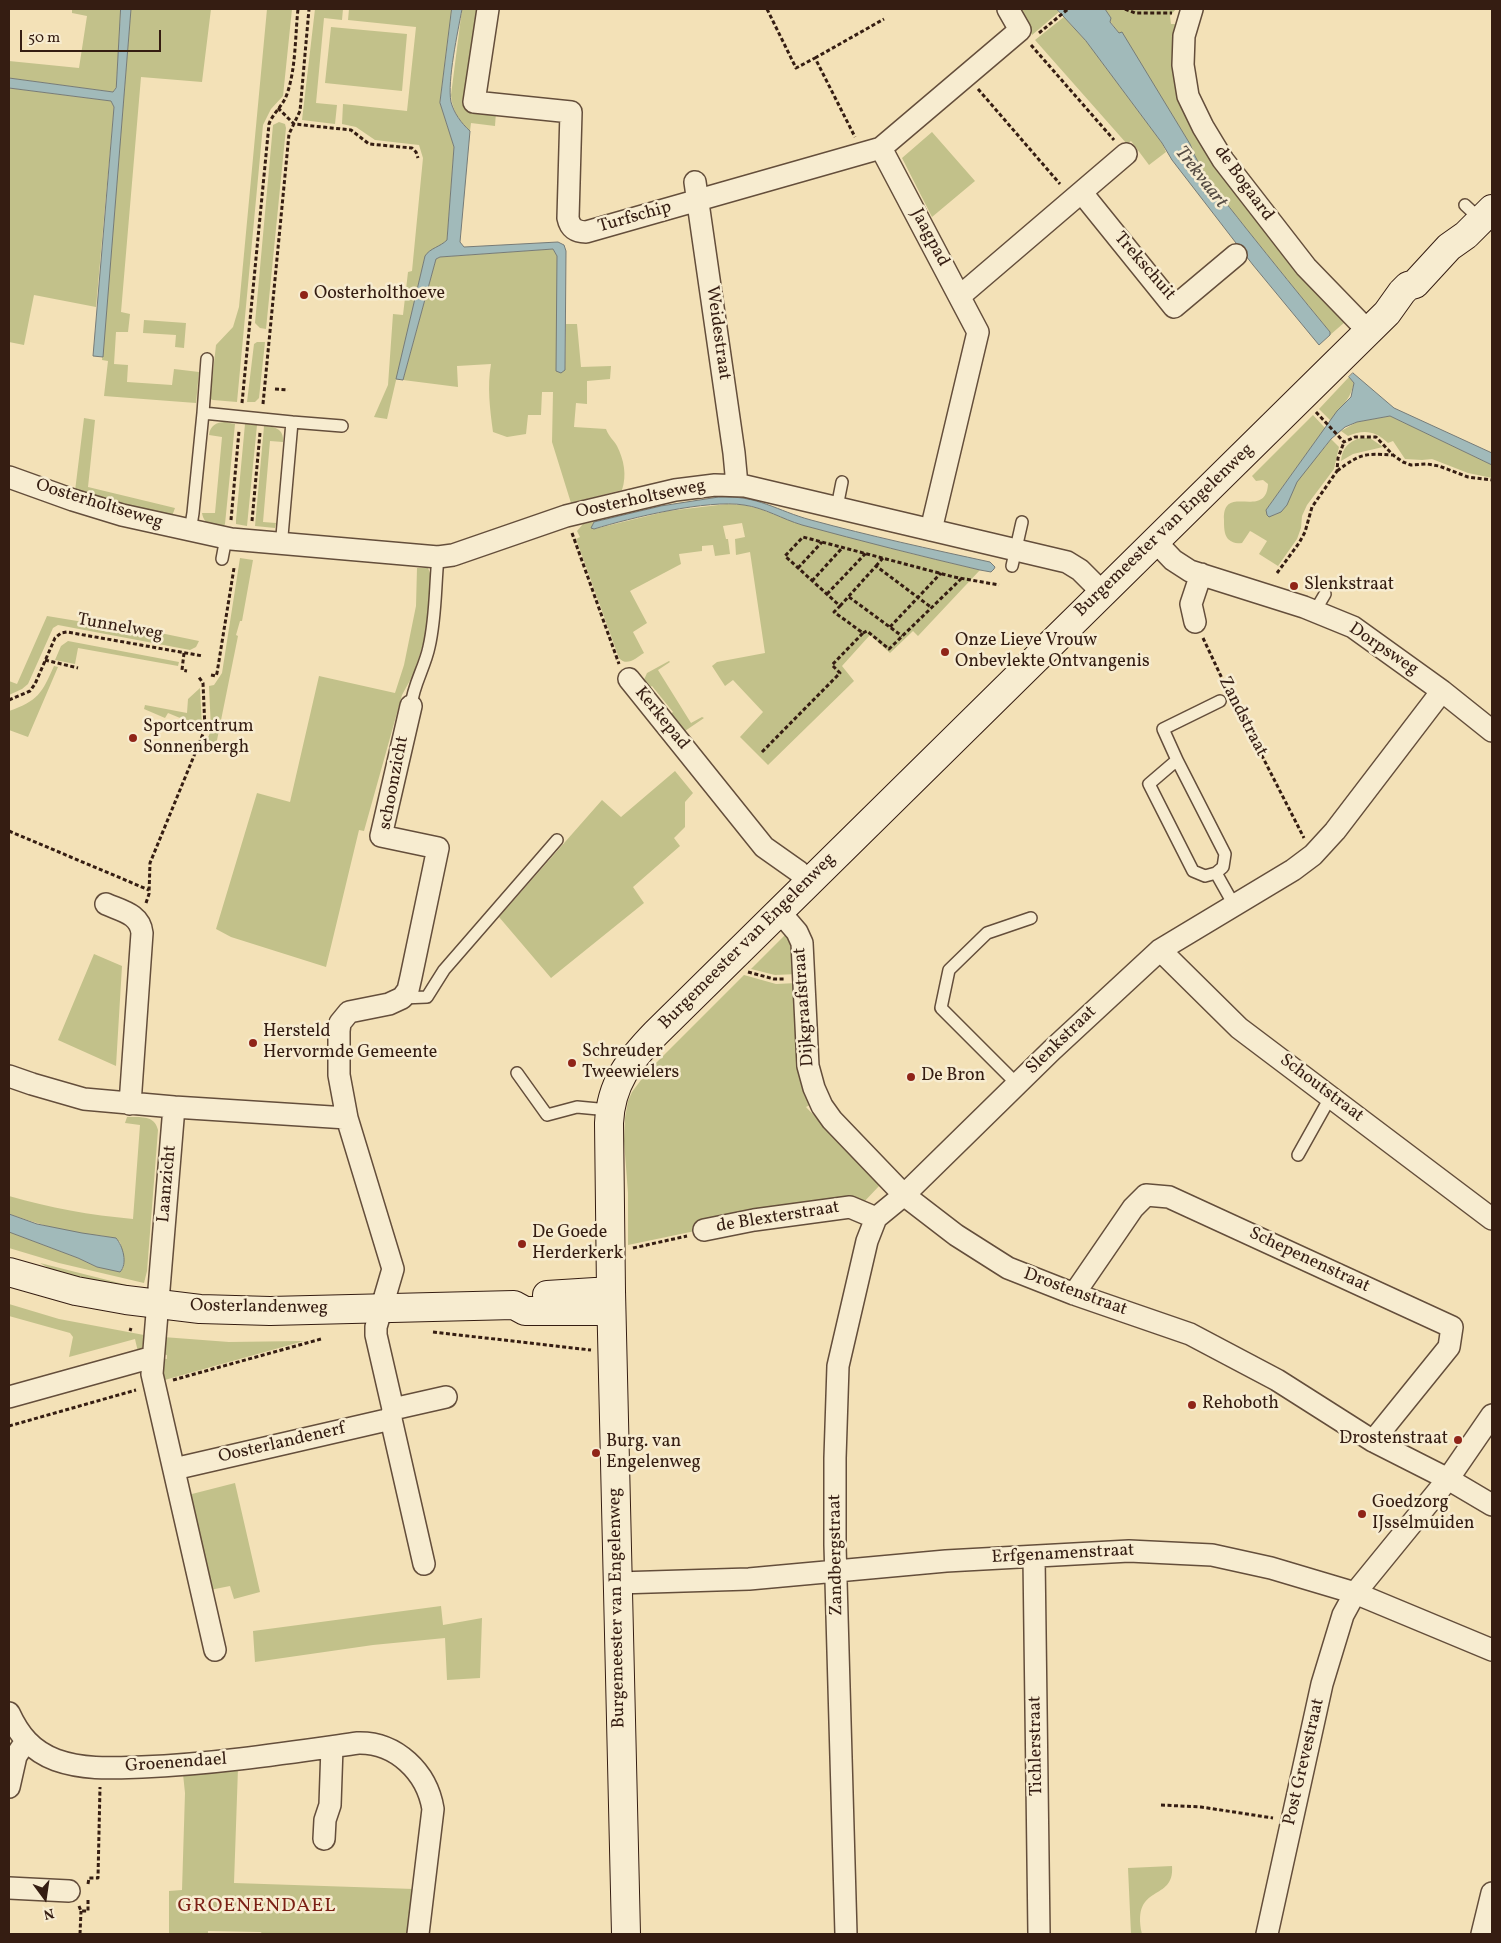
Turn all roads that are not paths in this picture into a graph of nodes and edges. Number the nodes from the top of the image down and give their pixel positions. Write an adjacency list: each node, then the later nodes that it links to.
1 (488, 9): 6 (street, Turfschip)
2 (1008, 9): 4 (street)
3 (1191, 11): 11 (street, de Bogaard)
4 (872, 150): 6 (street, Turfschip); 10 (street, Jaagpad)
5 (1126, 154): 7 (street)
6 (696, 191): 18 (street, Weidestraat)
7 (1078, 197): 9 (street, Trekschuit); 10 (street)
8 (1479, 212): 11 (street, Burgemeester van Engelenweg)
9 (1236, 254)
10 (960, 296): 21 (street, Jaagpad)
11 (1361, 343): 25 (street, Burgemeester van Engelenweg)
12 (207, 359): 13 (lane)
13 (203, 413): 14 (lane); 23 (lane)
14 (292, 422): 15 (lane); 24 (lane)
15 (342, 426)
16 (9, 476): 23 (street, Oosterholtseweg)
17 (842, 482): 19 (lane)
18 (737, 485): 19 (street, Oosterholtseweg); 26 (street, Oosterholtseweg)
19 (837, 506): 21 (street, Oosterholtseweg)
20 (1022, 522): 28 (lane)
21 (931, 530): 28 (street, Oosterholtseweg)
22 (228, 533): 23 (street, Oosterholtseweg); 26 (street, Oosterholtseweg); 27 (lane)
23 (185, 534)
24 (282, 536)
25 (1155, 541): 29 (street, Dorpsweg); 30 (street, Burgemeester van Engelenweg)
26 (438, 557): 35 (lane)
27 (222, 559)
28 (1014, 559): 30 (street, Oosterholtseweg)
29 (1201, 574): 31 (street); 33 (street, Dorpsweg)
30 (1103, 593): 40 (street, Burgemeester van Engelenweg)
31 (1195, 622)
32 (629, 679): 40 (street, Kerkepad)
33 (1442, 691): 36 (street, Dorpsweg); 42 (street, Slenkstraat)
34 (1220, 700): 37 (lane)
35 (411, 706): 46 (street, schoonzicht)
36 (1492, 731)
37 (1177, 760): 39 (lane); 39 (lane)
38 (557, 840): 46 (lane)
39 (1216, 873): 42 (lane)
40 (808, 882): 43 (street, Burgemeester van Engelenweg)
41 (106, 904): 51 (street)
42 (1234, 906): 45 (street, Slenkstraat)
43 (779, 911): 53 (street, Burgemeester van Engelenweg); 56 (street, Dijkgraafstraat)
44 (1031, 918): 49 (lane)
45 (1160, 950): 49 (street, Slenkstraat); 50 (street, Schoutstraat)
46 (402, 998): 54 (street)
47 (517, 1073): 53 (lane)
48 (9, 1076): 51 (street)
49 (1017, 1084): 56 (street, Slenkstraat)
50 (1331, 1096): 55 (lane); 58 (street, Schoutstraat)
51 (130, 1104): 52 (street)
52 (174, 1107): 54 (street); 63 (street, Laanzicht)
53 (609, 1110): 62 (street, Burgemeester van Engelenweg)
54 (347, 1118): 64 (street)
55 (1298, 1154)
56 (904, 1195): 57 (street, Zandbergstraat); 61 (street, Drostenstraat)
57 (876, 1218): 59 (street, de Blexterstraat); 76 (street, Zandbergstraat)
58 (1492, 1219)
59 (704, 1230)
60 (9, 1272): 63 (street, Oosterlandenweg)
61 (1074, 1294): 70 (street, Drostenstraat); 70 (street, Schepenenstraat)
62 (611, 1301): 64 (street, Oosterlandenweg); 77 (street, Burgemeester van Engelenweg)
63 (159, 1305): 64 (street, Oosterlandenweg); 65 (street)
64 (381, 1309): 68 (street)
65 (153, 1357): 67 (street); 71 (street)
66 (446, 1396): 68 (street, Oosterlandenerf)
67 (9, 1397)
68 (392, 1414): 71 (street, Oosterlandenerf); 75 (street)
69 (1492, 1415): 72 (street, Post Grevestraat)
70 (1373, 1441): 72 (street, Drostenstraat)
71 (174, 1469): 79 (street)
72 (1448, 1479): 73 (street, Drostenstraat); 78 (street, Post Grevestraat)
73 (1492, 1504)
74 (1034, 1557): 76 (street, Erfgenamenstraat); 78 (street, Erfgenamenstraat); 92 (street, Tichlerstraat)
75 (424, 1564)
76 (836, 1571): 77 (street, Erfgenamenstraat); 91 (street, Zandbergstraat)
77 (618, 1583): 90 (street, Burgemeester van Engelenweg)
78 (1355, 1593): 80 (street, Erfgenamenstraat); 93 (street, Post Grevestraat)
79 (215, 1650)
80 (1492, 1650)
81 (9, 1713): 82 (street, Groenendael)
82 (26, 1741): 83 (street, Groenendael); 84 (street)
83 (332, 1747): 85 (street); 89 (street, Groenendael)
84 (9, 1787)
85 (324, 1830)
86 (9, 1888): 87 (street)
87 (80, 1893)
88 (1492, 1893): 94 (street)
89 (418, 1934)
90 (626, 1934)
91 (846, 1934)
92 (1040, 1934)
93 (1267, 1934)
94 (1482, 1934)

